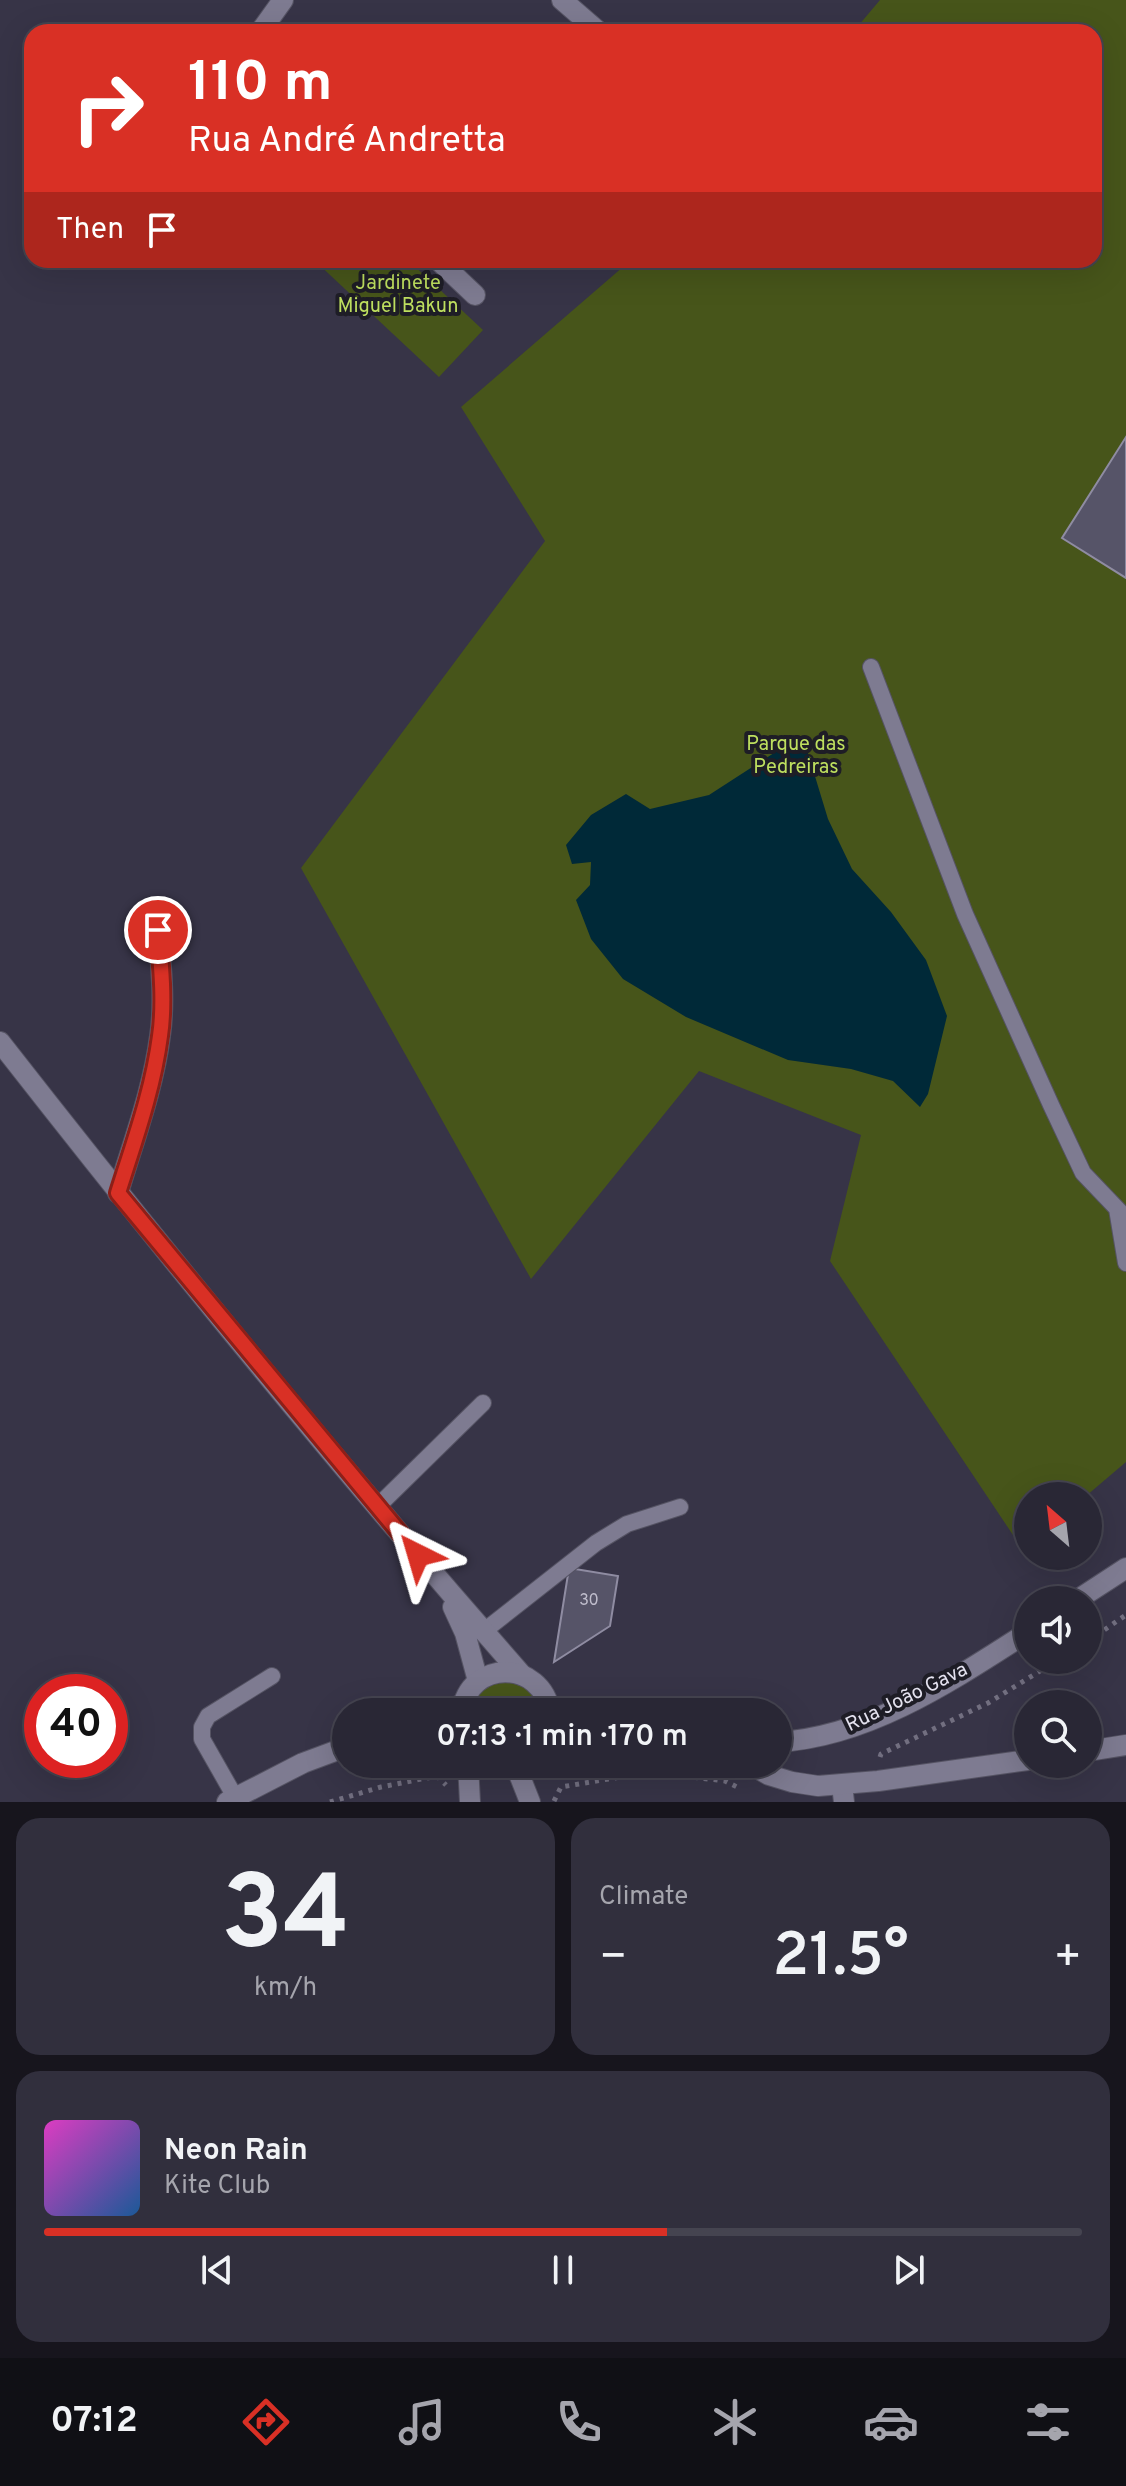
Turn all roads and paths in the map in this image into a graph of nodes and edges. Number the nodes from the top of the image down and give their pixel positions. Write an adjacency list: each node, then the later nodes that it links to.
1 (283, 0): 3 (street)
2 (562, 0): 4 (street)
3 (266, 24)
4 (590, 24)
5 (446, 268): 6 (street)
6 (475, 295)
7 (871, 667): 11 (lane)
8 (158, 930): 10 (street)
9 (0, 1042): 10 (street)
10 (118, 1193): 14 (street)
11 (1122, 1213): 12 (lane)
12 (1126, 1263)
13 (483, 1403): 14 (lane)
14 (378, 1506): 17 (street)
15 (680, 1507): 20 (lane)
16 (1126, 1568): 18 (street)
17 (438, 1579): 20 (street); 26 (street)
18 (1098, 1586)
19 (1126, 1615): 21 (path)
20 (484, 1631): 24 (street)
21 (1102, 1631)
22 (1014, 1641): 31 (street, Rua João Gava)
23 (1035, 1674): 39 (path)
24 (522, 1675): 26 (street); 27 (street)
25 (272, 1676): 43 (lane)
26 (478, 1681): 28 (street)
27 (543, 1690): 29 (street); 30 (street)
28 (464, 1698)
29 (546, 1698)
30 (551, 1698)
31 (792, 1740)
32 (1126, 1745): 33 (street)
33 (1102, 1749)
34 (332, 1752): 43 (street)
35 (1014, 1762): 39 (street)
36 (466, 1778): 42 (street)
37 (521, 1778): 45 (street)
38 (779, 1778): 40 (street)
39 (878, 1781): 40 (street)
40 (843, 1794)
41 (752, 1795): 46 (path)
42 (462, 1798): 44 (path)
43 (231, 1800)
44 (330, 1802)
45 (530, 1802)
46 (553, 1802)

